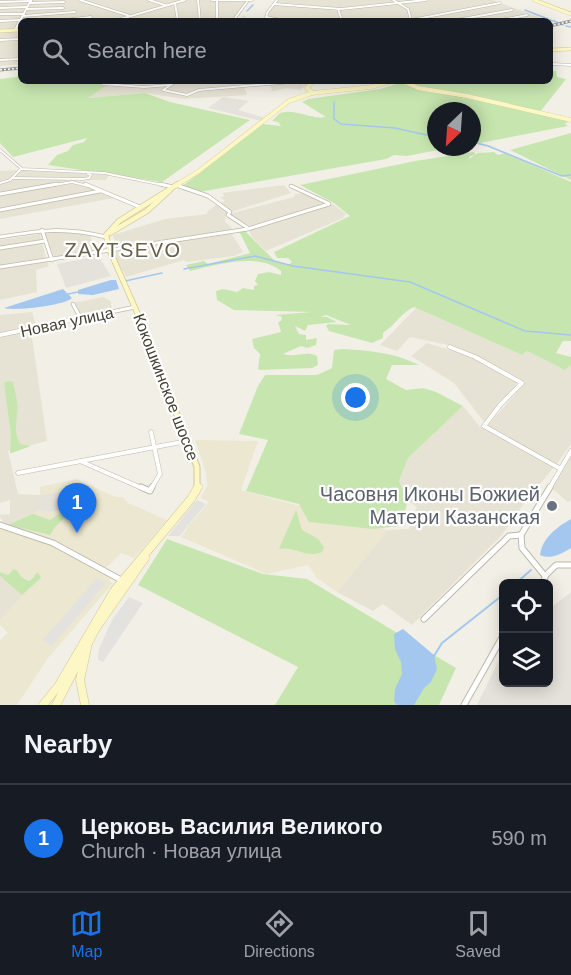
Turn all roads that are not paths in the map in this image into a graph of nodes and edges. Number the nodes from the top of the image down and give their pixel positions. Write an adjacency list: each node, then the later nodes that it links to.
1 (80, 0): 16 (street)
2 (95, 0): 16 (street)
3 (149, 0): 22 (street)
4 (185, 0): 18 (street)
5 (198, 0): 40 (street)
6 (212, 0): 7 (street)
7 (217, 0): 17 (street); 41 (street)
8 (252, 0): 17 (street)
9 (277, 0): 21 (street)
10 (393, 0): 19 (street)
11 (426, 0): 19 (street)
12 (535, 0): 30 (main road)
13 (30, 1): 14 (street); 15 (street); 24 (street)
14 (0, 2)
15 (64, 2)
16 (87, 2): 33 (street)
17 (248, 2): 42 (street)
18 (174, 3): 22 (street); 39 (street)
19 (398, 3): 26 (street); 45 (street)
20 (500, 3): 46 (street)
21 (274, 4): 26 (street); 35 (street)
22 (166, 5): 33 (street)
23 (0, 8): 24 (street)
24 (27, 8): 25 (street); 31 (street)
25 (63, 8)
26 (338, 9): 44 (street)
27 (512, 10): 47 (street)
28 (75, 12): 31 (street)
29 (0, 14): 31 (street)
30 (571, 14)
31 (24, 15): 36 (street)
32 (527, 15): 48 (street)
33 (130, 16): 38 (street)
34 (91, 17): 37 (street)
35 (266, 17): 43 (street)
36 (22, 18)
37 (82, 18)
38 (124, 18)
39 (177, 18)
40 (200, 18)
41 (217, 18)
42 (235, 18)
43 (271, 18)
44 (341, 18)
45 (410, 18)
46 (421, 18)
47 (468, 18)
48 (512, 18)
49 (0, 21): 50 (street)
50 (18, 22)
51 (18, 25): 52 (street)
52 (15, 30): 53 (main road)
53 (0, 31)
54 (18, 39): 55 (street)
55 (0, 40)
56 (571, 50): 57 (main road)
57 (553, 51)
58 (18, 59): 59 (street)
59 (0, 60)
60 (553, 64): 61 (street)
61 (571, 65)
62 (103, 84): 69 (street)
63 (255, 84): 68 (street)
64 (310, 84): 70 (street)
65 (374, 84): 70 (main road)
66 (381, 84): 70 (main road)
67 (407, 84): 71 (street)
68 (171, 85): 69 (street)
69 (128, 86)
70 (312, 92): 77 (main road)
71 (571, 120)
72 (0, 150): 73 (street)
73 (20, 169): 74 (street); 74 (street); 77 (street)
74 (12, 178): 75 (street)
75 (0, 183)
76 (291, 186): 85 (street)
77 (173, 187): 80 (main road); 82 (main road); 85 (street)
78 (101, 191): 79 (street); 80 (street); 81 (street)
79 (0, 194)
80 (138, 208): 82 (street); 83 (main road)
81 (0, 210)
82 (144, 212): 84 (main road)
83 (130, 213): 84 (street); 87 (main road)
84 (138, 216): 87 (main road)
85 (248, 229): 91 (street)
86 (42, 230): 87 (street); 88 (street); 89 (street)
87 (107, 235): 91 (main road, Кокошкинское шоссе)
88 (0, 237)
89 (45, 241): 90 (street); 92 (street)
90 (0, 248)
91 (110, 251): 92 (street); 95 (main road, Кокошкинское шоссе)
92 (52, 260): 93 (street)
93 (0, 267)
94 (73, 304): 96 (street)
95 (135, 308): 96 (street, Новая улица); 100 (main road, Кокошкинское шоссе)
96 (81, 319): 97 (street, Новая улица)
97 (0, 335)
98 (450, 347): 104 (street)
99 (152, 432): 101 (street)
100 (187, 441): 101 (street); 111 (main road, Кокошкинское шоссе)
101 (154, 446): 103 (street); 103 (street)
102 (571, 451): 104 (street)
103 (79, 461): 105 (street)
104 (559, 468): 107 (street)
105 (18, 473)
106 (0, 525): 111 (street)
107 (521, 535): 109 (street); 112 (street)
108 (571, 565): 109 (street)
109 (545, 576): 110 (street)
110 (545, 579)
111 (124, 582): 113 (main road); 115 (main road)
112 (424, 619)
113 (98, 624): 117 (main road); 118 (main road)
114 (499, 643): 119 (street)
115 (74, 659): 116 (main road); 117 (main road)
116 (43, 705)
117 (54, 705)
118 (85, 705)
119 (464, 705)

